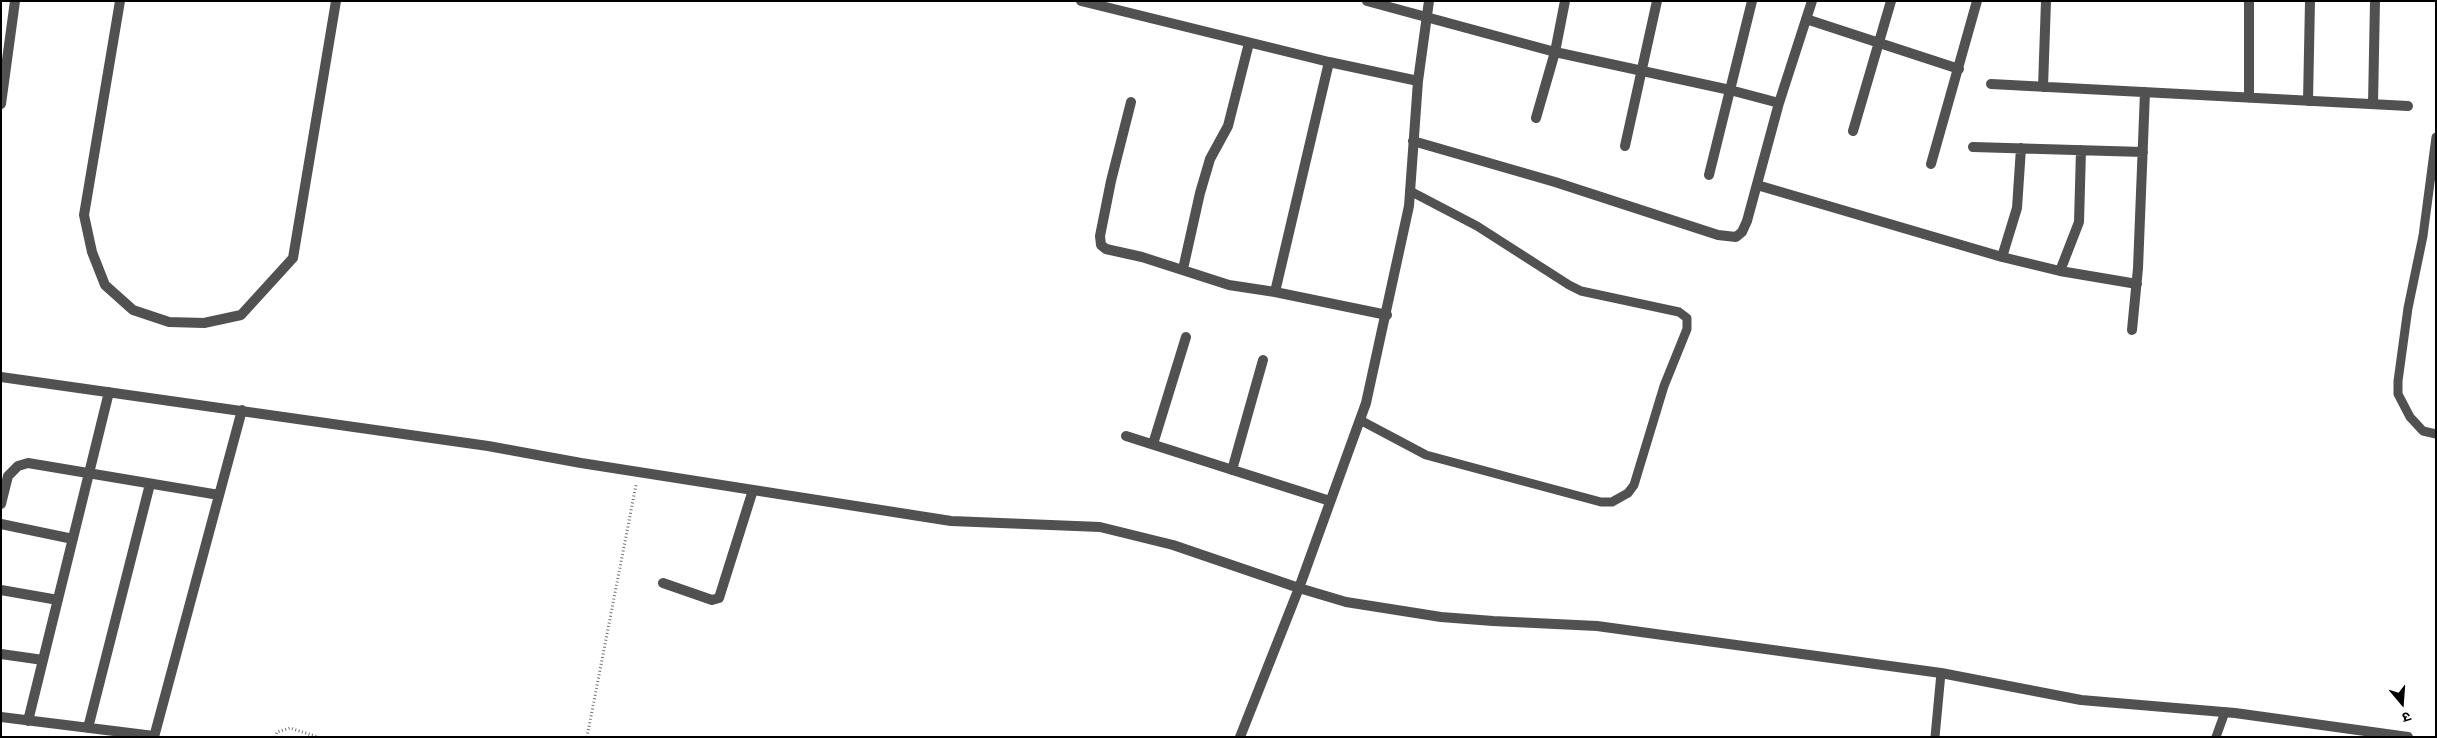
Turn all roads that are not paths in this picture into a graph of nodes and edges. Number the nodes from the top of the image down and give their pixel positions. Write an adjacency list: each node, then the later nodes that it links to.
1 (15, 1): 34 (street)
2 (120, 1): 3 (street)
3 (336, 1)
4 (1081, 1): 19 (street)
5 (1367, 1): 17 (street)
6 (1429, 1): 17 (street)
7 (1565, 1): 21 (street)
8 (1657, 1): 24 (street)
9 (1752, 1): 28 (street)
10 (1812, 1): 18 (street)
11 (1891, 1): 20 (street)
12 (1977, 1): 23 (street)
13 (2046, 1): 27 (street)
14 (2250, 1): 30 (street)
15 (2310, 1): 31 (street)
16 (2376, 1): 35 (street)
17 (1427, 19): 21 (street); 25 (street)
18 (1806, 19): 20 (street); 33 (street)
19 (1249, 43): 22 (street); 51 (street)
20 (1878, 44): 23 (street); 38 (street)
21 (1554, 52): 24 (street); 37 (street)
22 (1329, 62): 25 (street); 54 (street)
23 (1959, 69): 46 (street)
24 (1642, 72): 28 (street); 41 (street)
25 (1418, 81): 40 (street)
26 (1991, 84): 27 (street)
27 (2043, 87): 29 (street)
28 (1730, 90): 33 (street); 47 (street)
29 (2145, 92): 30 (street); 45 (street)
30 (2249, 98): 31 (street)
31 (2308, 101): 35 (street)
32 (1131, 102): 51 (street)
33 (1779, 103): 48 (street)
34 (1, 104)
35 (2374, 104): 36 (street)
36 (2408, 106)
37 (1536, 118)
38 (1853, 130)
39 (2436, 136): 63 (lane)
40 (1413, 141): 48 (street); 49 (street)
41 (1625, 146)
42 (1973, 147): 43 (street)
43 (2021, 148): 44 (street); 50 (street)
44 (2081, 150): 45 (street); 52 (street)
45 (2143, 152): 53 (street)
46 (1931, 164)
47 (1709, 175)
48 (1757, 185): 50 (street)
49 (1410, 191): 55 (street); 62 (lane)
50 (2002, 257): 52 (street)
51 (1183, 270): 54 (street)
52 (2060, 270): 53 (street)
53 (2137, 284): 56 (street)
54 (1275, 292): 55 (street)
55 (1387, 315): 62 (street)
56 (2132, 330)
57 (1186, 337): 65 (street)
58 (1263, 360): 66 (street)
59 (1, 377): 60 (street)
60 (110, 392): 61 (street); 67 (street)
61 (242, 410): 69 (street); 70 (street)
62 (1360, 420): 71 (street)
63 (2436, 434)
64 (1126, 436): 65 (street)
65 (1153, 444): 66 (street)
66 (1232, 470): 71 (street)
67 (89, 473): 68 (street); 72 (street); 74 (street)
68 (150, 484): 70 (street); 85 (street)
69 (753, 490): 75 (street); 76 (street)
70 (219, 495): 86 (street)
71 (1330, 501): 76 (street)
72 (1, 504)
73 (1, 524): 74 (street)
74 (73, 539): 78 (street)
75 (663, 583)
76 (1299, 588): 81 (street); 87 (street)
77 (1, 590): 78 (street)
78 (58, 600): 80 (street)
79 (1, 654): 80 (street)
80 (43, 660): 84 (street)
81 (1941, 673): 82 (street); 88 (lane)
82 (2225, 712): 89 (lane); 90 (street)
83 (1, 717): 84 (street)
84 (28, 721): 85 (street)
85 (88, 728): 86 (street)
86 (154, 736)
87 (1240, 737)
88 (1936, 737)
89 (2216, 737)
90 (2408, 737)

